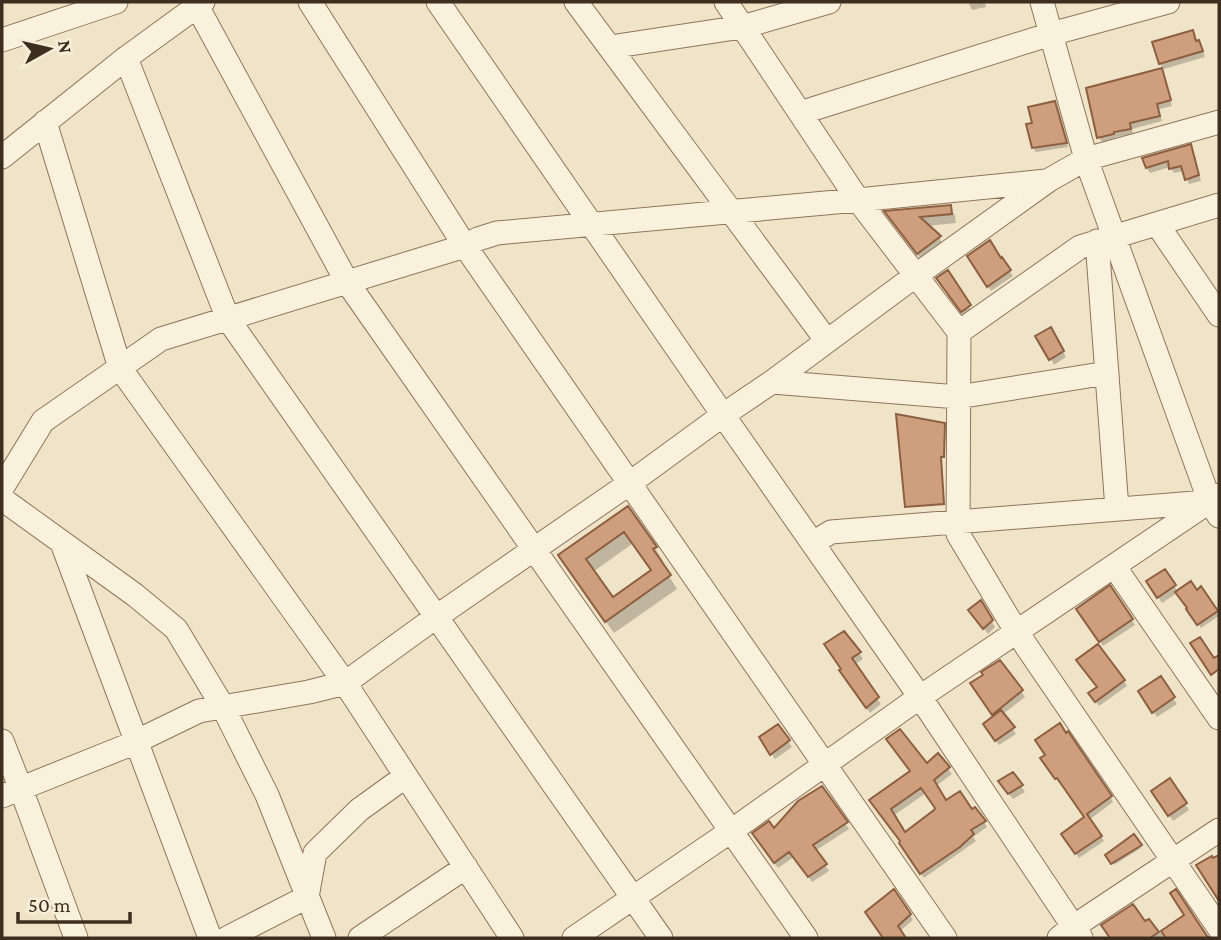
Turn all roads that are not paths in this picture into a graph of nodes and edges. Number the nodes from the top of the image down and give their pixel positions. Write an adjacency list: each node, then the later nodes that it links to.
1 (116, 2): 12 (street)
2 (310, 2): 27 (street)
3 (438, 2): 24 (street)
4 (576, 2): 13 (street)
5 (726, 2): 10 (street)
6 (829, 2): 10 (street)
7 (1042, 2): 11 (street)
8 (1168, 2): 11 (street)
9 (200, 4): 14 (street); 29 (street)
10 (742, 27): 13 (street); 15 (street)
11 (1051, 34): 15 (street); 19 (street)
12 (2, 40)
13 (610, 47): 23 (street)
14 (126, 58): 16 (street); 31 (street)
15 (800, 113): 21 (street)
16 (45, 122): 18 (street); 34 (street)
17 (1219, 122): 19 (street)
18 (2, 157)
19 (1086, 159): 20 (street); 26 (street)
20 (1049, 180): 21 (street); 28 (street)
21 (858, 200): 23 (street); 28 (street)
22 (1219, 205): 25 (street)
23 (730, 211): 24 (street); 33 (street)
24 (591, 224): 27 (street); 38 (street)
25 (1157, 224): 26 (street); 30 (street)
26 (1105, 239): 32 (street); 35 (street); 42 (street)
27 (465, 246): 29 (street); 39 (street)
28 (915, 276): 32 (street); 33 (street)
29 (347, 282): 31 (street); 47 (street)
30 (1219, 314)
31 (228, 319): 34 (street); 49 (street)
32 (959, 332): 37 (street)
33 (827, 341): 36 (street)
34 (120, 368): 40 (street); 51 (street)
35 (1107, 373): 37 (street); 43 (street)
36 (772, 382): 37 (street); 38 (street)
37 (958, 397): 44 (street)
38 (723, 415): 39 (street); 46 (street)
39 (630, 483): 47 (street); 57 (street)
40 (2, 488)
41 (2, 499): 45 (street)
42 (1216, 504): 43 (street); 48 (street)
43 (1117, 509): 44 (street)
44 (958, 522): 46 (street); 50 (street)
45 (62, 543): 53 (street); 56 (street)
46 (813, 543): 52 (street)
47 (534, 549): 49 (street); 61 (street)
48 (1114, 566): 50 (street); 54 (street)
49 (436, 617): 51 (street); 65 (street)
50 (1016, 631): 52 (street); 62 (street)
51 (345, 683): 53 (street); 58 (street)
52 (920, 696): 57 (street); 67 (street)
53 (223, 707): 56 (street); 64 (street)
54 (1219, 718)
55 (2, 741): 59 (street)
56 (136, 742): 59 (street); 69 (street)
57 (824, 765): 61 (street); 77 (street)
58 (406, 776): 63 (street); 64 (street)
59 (11, 793): 68 (street)
60 (1219, 830): 62 (street)
61 (731, 831): 65 (street); 76 (street)
62 (1172, 862): 66 (street); 67 (street)
63 (466, 867): 72 (street); 73 (street)
64 (307, 897): 70 (street); 71 (street)
65 (633, 898): 74 (street); 75 (street)
66 (1219, 928)
67 (1071, 934)
68 (76, 938)
69 (210, 938)
70 (227, 938)
71 (324, 938)
72 (360, 938)
73 (512, 938)
74 (573, 938)
75 (661, 938)
76 (806, 938)
77 (945, 938)

